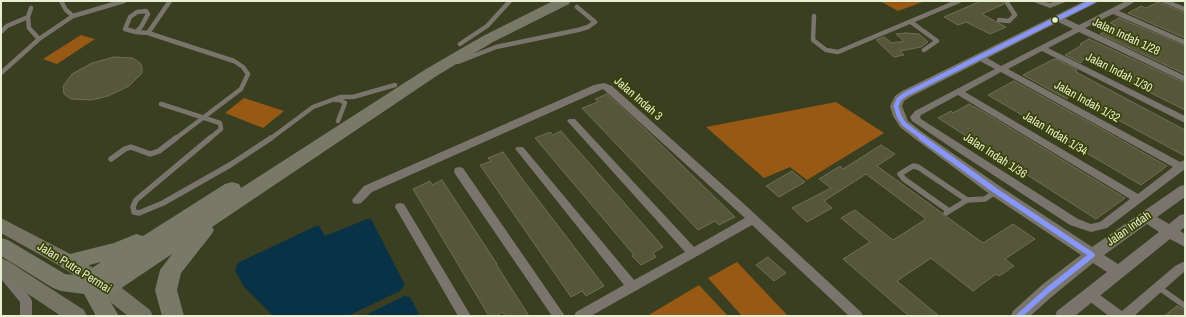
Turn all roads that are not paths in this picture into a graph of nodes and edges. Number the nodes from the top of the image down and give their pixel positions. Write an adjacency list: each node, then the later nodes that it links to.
1 (61, 1): 18 (lane)
2 (124, 1): 18 (lane)
3 (170, 1): 27 (lane)
4 (510, 1): 30 (lane)
5 (547, 1): 30 (highway)
6 (564, 1): 35 (highway)
7 (960, 1): 23 (lane)
8 (1006, 1): 22 (lane)
9 (1035, 1): 10 (street)
10 (1064, 1)
11 (1093, 1): 21 (street)
12 (1132, 1): 17 (street)
13 (1163, 1): 16 (street)
14 (577, 7): 35 (lane)
15 (31, 8): 20 (lane)
16 (1185, 10)
17 (1113, 11): 24 (street); 29 (street)
18 (73, 16): 28 (lane)
19 (814, 16): 23 (lane)
20 (28, 17): 25 (lane); 28 (lane)
21 (1057, 18): 24 (street, Jalan Indah 1/28); 33 (street)
22 (999, 20)
23 (911, 22): 32 (lane)
24 (1079, 28): 31 (street); 37 (street, Jalan Indah 1/28)
25 (1, 32)
26 (136, 32): 26 (lane); 27 (lane)
27 (148, 33): 42 (lane)
28 (39, 39): 36 (lane)
29 (1185, 43)
30 (460, 44): 38 (highway)
31 (1042, 48): 34 (street); 43 (street, Jalan Indah 1/30)
32 (924, 50)
33 (981, 58): 34 (street, Jalan Indah 1/32); 51 (street)
34 (1001, 69): 39 (street); 48 (street, Jalan Indah 1/32)
35 (432, 72): 56 (highway)
36 (1, 73)
37 (1185, 78)
38 (395, 85): 40 (lane); 44 (highway)
39 (959, 92): 52 (street, Jalan Indah 1/34); 52 (street, Jalan Indah 1/36)
40 (329, 100): 42 (lane); 44 (lane)
41 (162, 104): 42 (lane)
42 (205, 118): 47 (lane)
43 (1185, 120)
44 (338, 121): 60 (highway)
45 (572, 121): 64 (street)
46 (520, 149): 72 (street)
47 (111, 159)
48 (1183, 166): 52 (street)
49 (459, 171): 83 (street)
50 (1185, 190): 57 (street, Jalan Indah)
51 (996, 191): 54 (lane); 65 (street)
52 (1138, 199)
53 (357, 200): 58 (street, Jalan Indah 3)
54 (967, 200): 54 (lane)
55 (400, 207): 82 (street)
56 (219, 212): 71 (highway); 81 (highway)
57 (1150, 214): 61 (street); 65 (street, Jalan Indah)
58 (753, 219): 64 (street); 85 (street, Jalan Indah 3)
59 (1, 225): 66 (main road, Jalan Putra Permai)
60 (175, 225): 66 (highway); 71 (highway)
61 (1179, 226): 62 (street); 70 (street, Jalan Indah)
62 (1185, 241)
63 (1, 246): 71 (highway)
64 (693, 253): 72 (street)
65 (1092, 255): 70 (street); 86 (street, Jalan Indah)
66 (70, 262): 71 (main road, Jalan Putra Permai)
67 (1, 266): 78 (main road)
68 (1185, 266): 73 (street)
69 (1, 270): 77 (street)
70 (1117, 271): 74 (street, Jalan Indah)
71 (98, 284): 79 (highway); 80 (main road, Jalan Putra Permai)
72 (633, 287): 84 (street)
73 (1158, 288): 75 (lane); 88 (street)
74 (1089, 294): 76 (street, Jalan Indah); 87 (street)
75 (1185, 306)
76 (1068, 314)
77 (26, 316)
78 (77, 316)
79 (108, 316)
80 (144, 316)
81 (173, 316)
82 (466, 316)
83 (559, 316)
84 (580, 316)
85 (857, 316)
86 (1019, 316)
87 (1119, 316)
88 (1125, 316)

